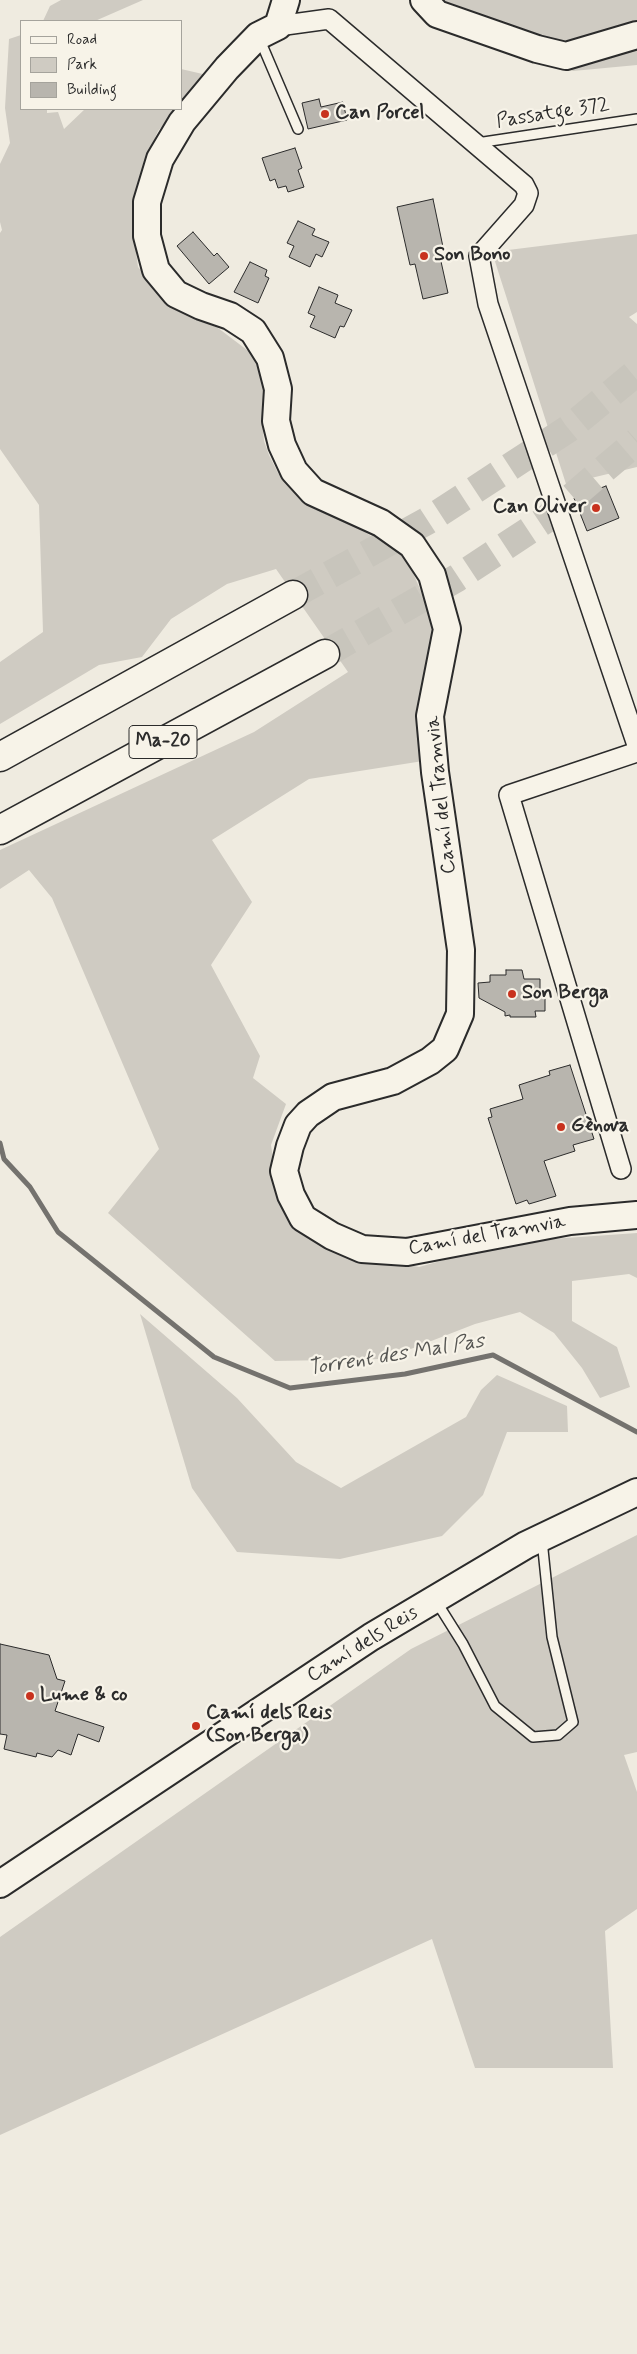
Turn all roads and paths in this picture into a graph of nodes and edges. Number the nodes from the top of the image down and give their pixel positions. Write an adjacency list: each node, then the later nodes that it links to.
1 (286, 0): 3 (street)
2 (424, 0): 4 (street)
3 (268, 31): 6 (lane); 7 (street); 15 (street, Camí del Tramvia)
4 (637, 35)
5 (637, 119): 7 (lane, Passatge 372)
6 (298, 129)
7 (475, 144): 10 (street)
8 (293, 595): 12 (highway)
9 (325, 654): 13 (highway, Ma-20)
10 (637, 746)
11 (637, 752): 14 (street)
12 (0, 757)
13 (0, 830)
14 (621, 1169)
15 (637, 1215)
16 (637, 1492): 17 (street, Camí dels Reis)
17 (541, 1537): 18 (street, Camí dels Reis); 18 (lane)
18 (435, 1599): 19 (street, Camí dels Reis)
19 (0, 1884)

